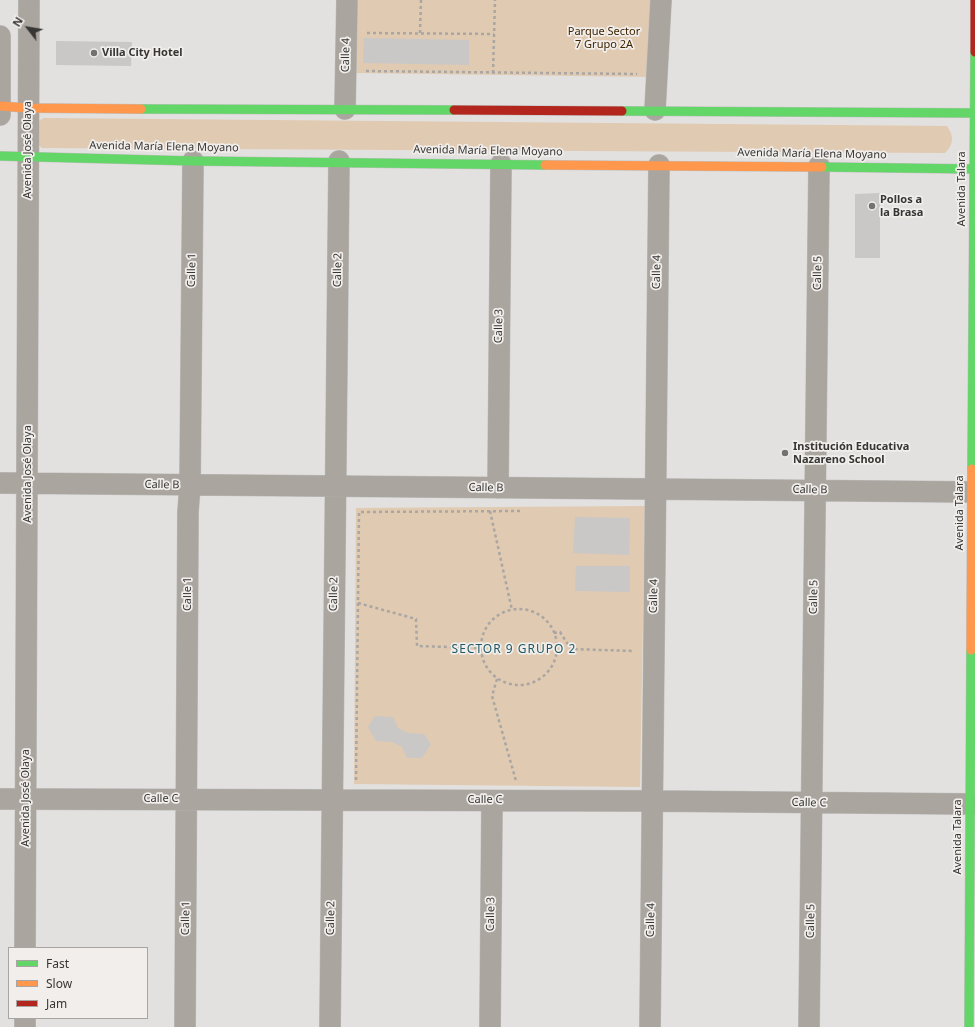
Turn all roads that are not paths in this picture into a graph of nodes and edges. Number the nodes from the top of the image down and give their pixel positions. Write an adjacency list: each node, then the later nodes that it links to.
1 (29, 0): 7 (street, Avenida José Olaya)
2 (347, 0): 8 (street, Calle 4)
3 (661, 0): 9 (street)
4 (975, 0): 10 (street, Avenida Talara)
5 (0, 36): 6 (street)
6 (0, 106): 7 (street); 11 (street)
7 (27, 108): 8 (street); 13 (street, Avenida José Olaya)
8 (345, 109): 9 (street)
9 (655, 110): 10 (street)
10 (974, 114): 19 (street, Avenida Talara)
11 (0, 115)
12 (0, 156): 13 (street, Avenida María Elena Moyano)
13 (28, 156): 14 (street, Avenida María Elena Moyano); 21 (street, Avenida José Olaya)
14 (193, 161): 15 (street, Avenida María Elena Moyano); 22 (street, Calle 1)
15 (339, 161): 16 (street, Avenida María Elena Moyano); 23 (street, Calle 2)
16 (501, 164): 17 (street, Avenida María Elena Moyano); 24 (street, Calle 3)
17 (659, 165): 18 (street, Avenida María Elena Moyano); 25 (street, Calle 4)
18 (819, 166): 19 (street, Avenida María Elena Moyano); 26 (street, Calle 5)
19 (974, 169): 27 (street, Avenida Talara)
20 (0, 483): 21 (street, Calle B)
21 (28, 484): 22 (street, Calle B); 29 (street, Avenida José Olaya)
22 (190, 485): 23 (street, Calle B); 30 (street, Calle 1)
23 (336, 486): 24 (street, Calle B); 31 (street, Calle 2)
24 (498, 488): 25 (street, Calle B)
25 (655, 489): 26 (street, Calle B); 33 (street, Calle 4)
26 (815, 490): 27 (street, Calle B); 34 (street, Calle 5)
27 (972, 492): 35 (street, Avenida Talara)
28 (0, 799): 29 (street, Calle C)
29 (26, 799): 30 (street, Calle C); 36 (street, Avenida José Olaya)
30 (187, 799): 31 (street, Calle C); 37 (street, Calle 1)
31 (332, 800): 32 (street, Calle C); 38 (street, Calle 2)
32 (492, 800): 33 (street, Calle C); 39 (street, Calle 3)
33 (652, 801): 34 (street, Calle C); 40 (street, Calle 4)
34 (812, 803): 35 (street, Calle C); 41 (street, Calle 5)
35 (970, 804): 42 (street, Avenida Talara)
36 (25, 947)
37 (185, 1027)
38 (330, 1027)
39 (490, 1027)
40 (650, 1027)
41 (809, 1027)
42 (969, 1027)

